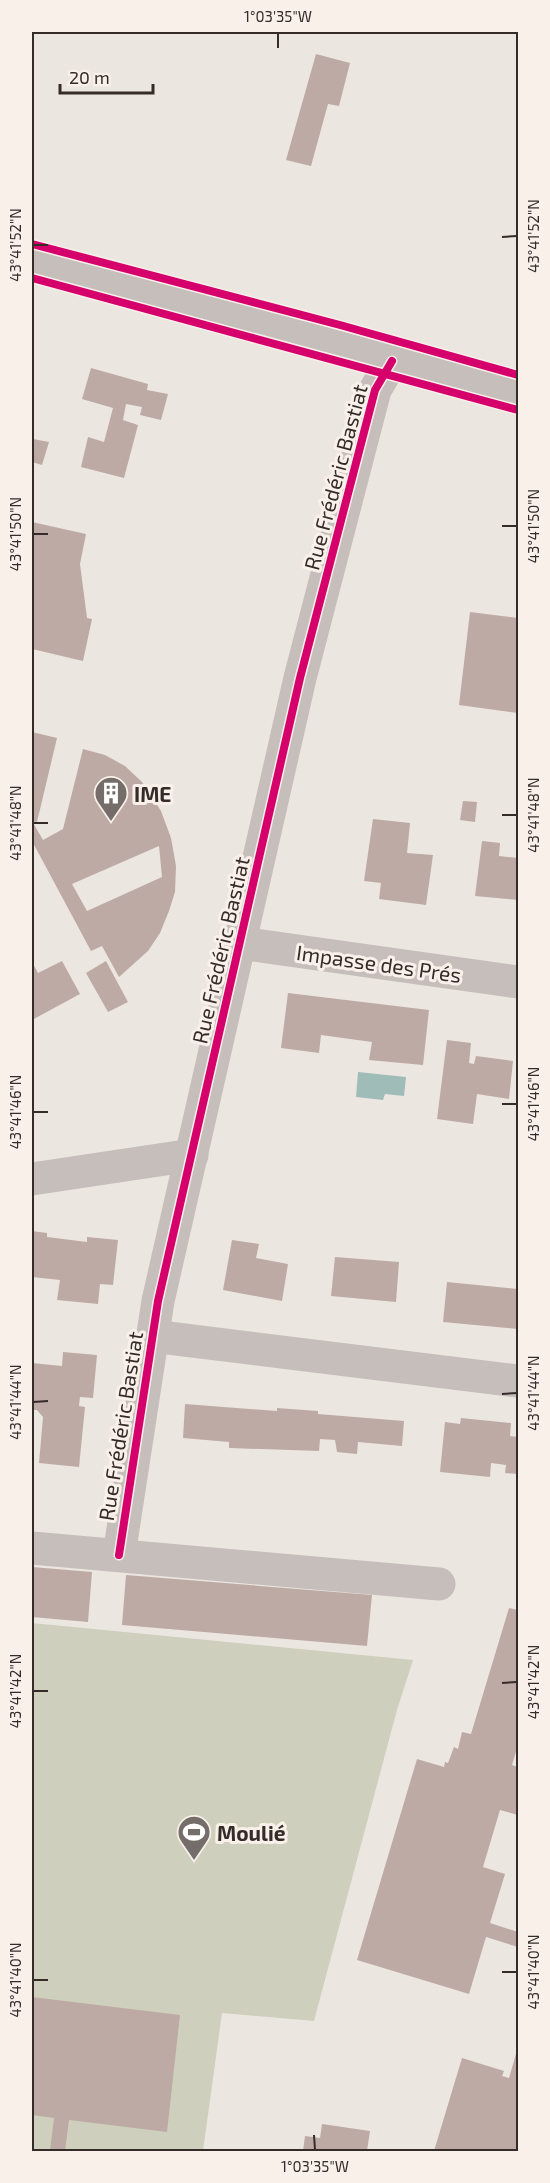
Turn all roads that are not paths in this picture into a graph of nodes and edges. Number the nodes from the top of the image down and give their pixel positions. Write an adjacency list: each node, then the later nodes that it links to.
1 (32, 264): 2 (street)
2 (392, 361): 3 (street); 4 (street, Rue Frédéric Bastiat)
3 (519, 396)
4 (240, 943): 5 (street, Impasse des Prés); 6 (street, Rue Frédéric Bastiat)
5 (519, 982)
6 (192, 1155): 7 (street); 8 (street, Rue Frédéric Bastiat)
7 (32, 1179)
8 (152, 1336): 9 (street, Rue Frédéric Bastiat); 11 (street, Rue Frédéric Bastiat)
9 (519, 1381)
10 (32, 1548): 11 (street)
11 (119, 1555): 12 (street)
12 (439, 1584)

